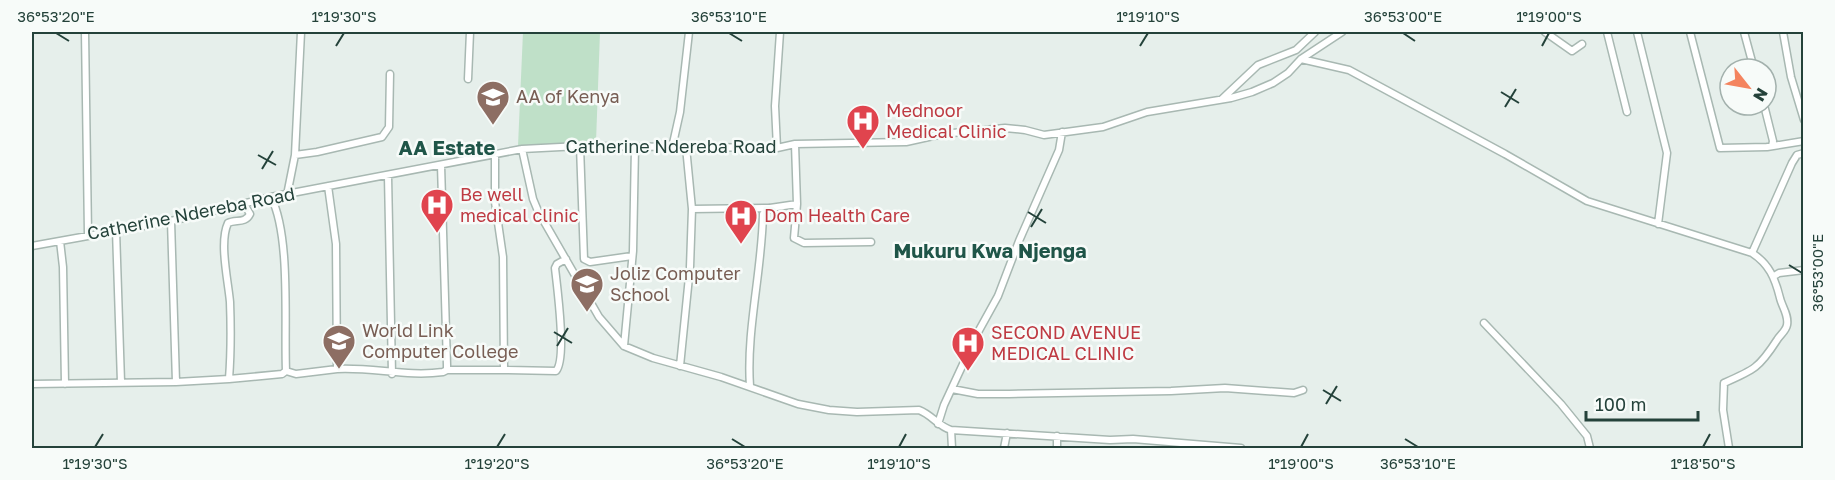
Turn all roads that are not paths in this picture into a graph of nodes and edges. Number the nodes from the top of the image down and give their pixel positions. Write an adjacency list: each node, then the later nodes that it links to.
1 (85, 32): 48 (street)
2 (301, 32): 35 (street)
3 (470, 32): 18 (street)
4 (689, 32): 30 (street)
5 (780, 32): 31 (street)
6 (1315, 32): 19 (street)
7 (1342, 32): 16 (street, Catherine Ndereba Road)
8 (1545, 32): 14 (street)
9 (1607, 32): 20 (street)
10 (1637, 32): 46 (street)
11 (1690, 32): 27 (street)
12 (1744, 32): 15 (street)
13 (1784, 32): 22 (street)
14 (1582, 44)
15 (1751, 57)
16 (1301, 59): 19 (street, Catherine Ndereba Road); 46 (street)
17 (390, 74): 35 (street)
18 (468, 79)
19 (1221, 100): 23 (street, Catherine Ndereba Road)
20 (1627, 112)
21 (1767, 117): 27 (street)
22 (1803, 120)
23 (1062, 132): 25 (street, Catherine Ndereba Road); 71 (street)
24 (1803, 141): 27 (street)
25 (795, 144): 31 (street, Catherine Ndereba Road); 42 (street)
26 (580, 146): 28 (street, Catherine Ndereba Road); 32 (street, Catherine Ndereba Road); 53 (street)
27 (1772, 146)
28 (635, 147): 30 (street, Catherine Ndereba Road); 53 (street)
29 (686, 147): 30 (street, Catherine Ndereba Road); 31 (street, Catherine Ndereba Road); 44 (street)
30 (672, 148)
31 (777, 148)
32 (522, 149): 34 (street, Catherine Ndereba Road); 54 (street)
33 (1803, 153): 52 (street)
34 (495, 154): 36 (street, Catherine Ndereba Road); 62 (street)
35 (295, 155): 39 (street)
36 (441, 165): 37 (street, Catherine Ndereba Road); 61 (street)
37 (388, 176): 38 (street, Catherine Ndereba Road); 64 (street)
38 (328, 186): 39 (street, Catherine Ndereba Road); 60 (street)
39 (287, 195): 40 (street, Catherine Ndereba Road)
40 (271, 197): 41 (street, Catherine Ndereba Road); 63 (street)
41 (244, 204): 45 (street, Catherine Ndereba Road); 65 (street)
42 (796, 204): 43 (street); 50 (street)
43 (770, 208): 44 (street); 70 (street)
44 (692, 209): 59 (street)
45 (171, 221): 47 (street, Catherine Ndereba Road); 67 (street)
46 (1658, 224): 52 (street)
47 (116, 230): 48 (street, Catherine Ndereba Road); 66 (street)
48 (88, 234): 49 (street, Catherine Ndereba Road)
49 (60, 241): 51 (street, Catherine Ndereba Road); 69 (street)
50 (871, 242)
51 (32, 246)
52 (1752, 253): 56 (street)
53 (632, 256): 58 (street)
54 (566, 259): 58 (street); 62 (street)
55 (1803, 270): 56 (street)
56 (1774, 276): 86 (street)
57 (1484, 323): 85 (street)
58 (624, 346): 59 (street)
59 (680, 366): 70 (street)
60 (337, 369): 63 (street); 64 (street)
61 (447, 370): 62 (street); 64 (street)
62 (504, 370)
63 (286, 371): 65 (street)
64 (392, 374)
65 (230, 379): 67 (street)
66 (121, 382): 67 (street); 69 (street)
67 (176, 382)
68 (32, 384): 69 (street)
69 (65, 384)
70 (750, 386): 73 (street)
71 (952, 389): 72 (street); 73 (street)
72 (1303, 390)
73 (938, 424): 74 (street)
74 (951, 430): 75 (street); 79 (street)
75 (1007, 433): 76 (street); 80 (street)
76 (1057, 436): 77 (street); 81 (street)
77 (1110, 440): 78 (street); 82 (street)
78 (1161, 445): 83 (street)
79 (952, 448)
80 (1005, 448)
81 (1057, 448)
82 (1108, 448)
83 (1211, 448): 84 (street)
84 (1241, 448)
85 (1590, 448)
86 (1729, 448)

